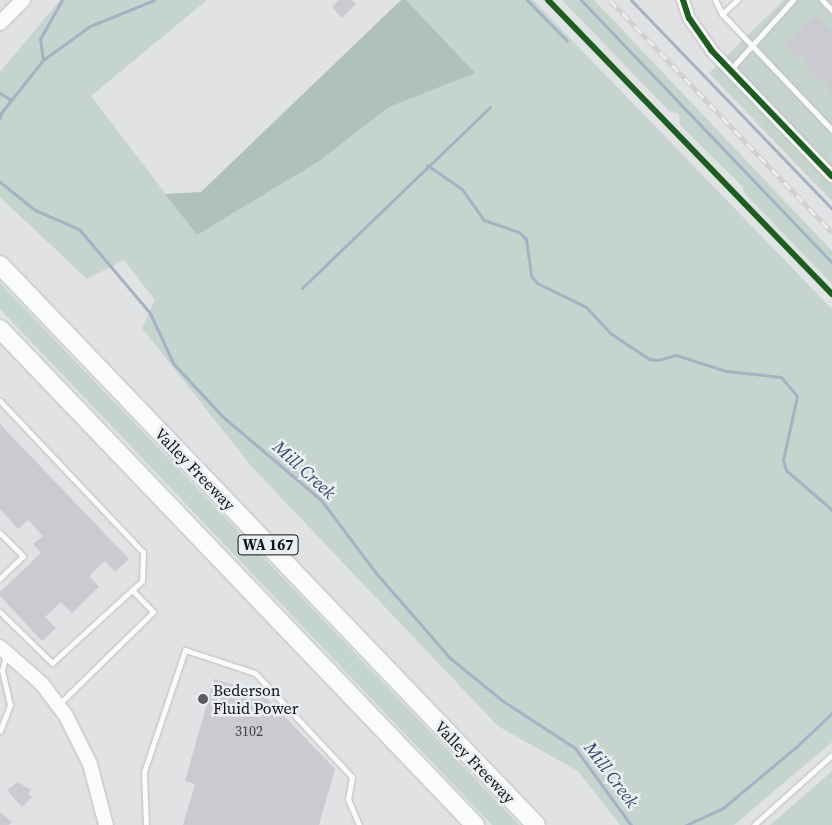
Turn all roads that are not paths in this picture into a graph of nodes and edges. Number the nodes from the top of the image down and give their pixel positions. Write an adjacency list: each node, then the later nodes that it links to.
1 (23, 0): 9 (main road)
2 (683, 0): 11 (street)
3 (715, 0): 8 (lane)
4 (737, 0): 8 (lane)
5 (793, 0): 10 (lane)
6 (822, 0): 7 (lane)
7 (832, 10)
8 (722, 14): 10 (lane)
9 (0, 23)
10 (751, 45): 11 (lane); 12 (lane)
11 (730, 70): 13 (street)
12 (832, 130)
13 (832, 176)
14 (0, 265): 29 (highway, Valley Freeway / WA 167)
15 (0, 329): 28 (highway, WA 167)
16 (0, 401): 19 (lane)
17 (0, 533): 18 (lane)
18 (0, 578)
19 (132, 590): 20 (lane); 22 (lane)
20 (0, 612)
21 (2, 653): 22 (main road); 23 (lane)
22 (59, 705): 25 (main road)
23 (0, 731)
24 (832, 755): 30 (lane)
25 (106, 825)
26 (146, 825): 27 (lane)
27 (359, 825)
28 (475, 825)
29 (536, 825)
30 (754, 825)

